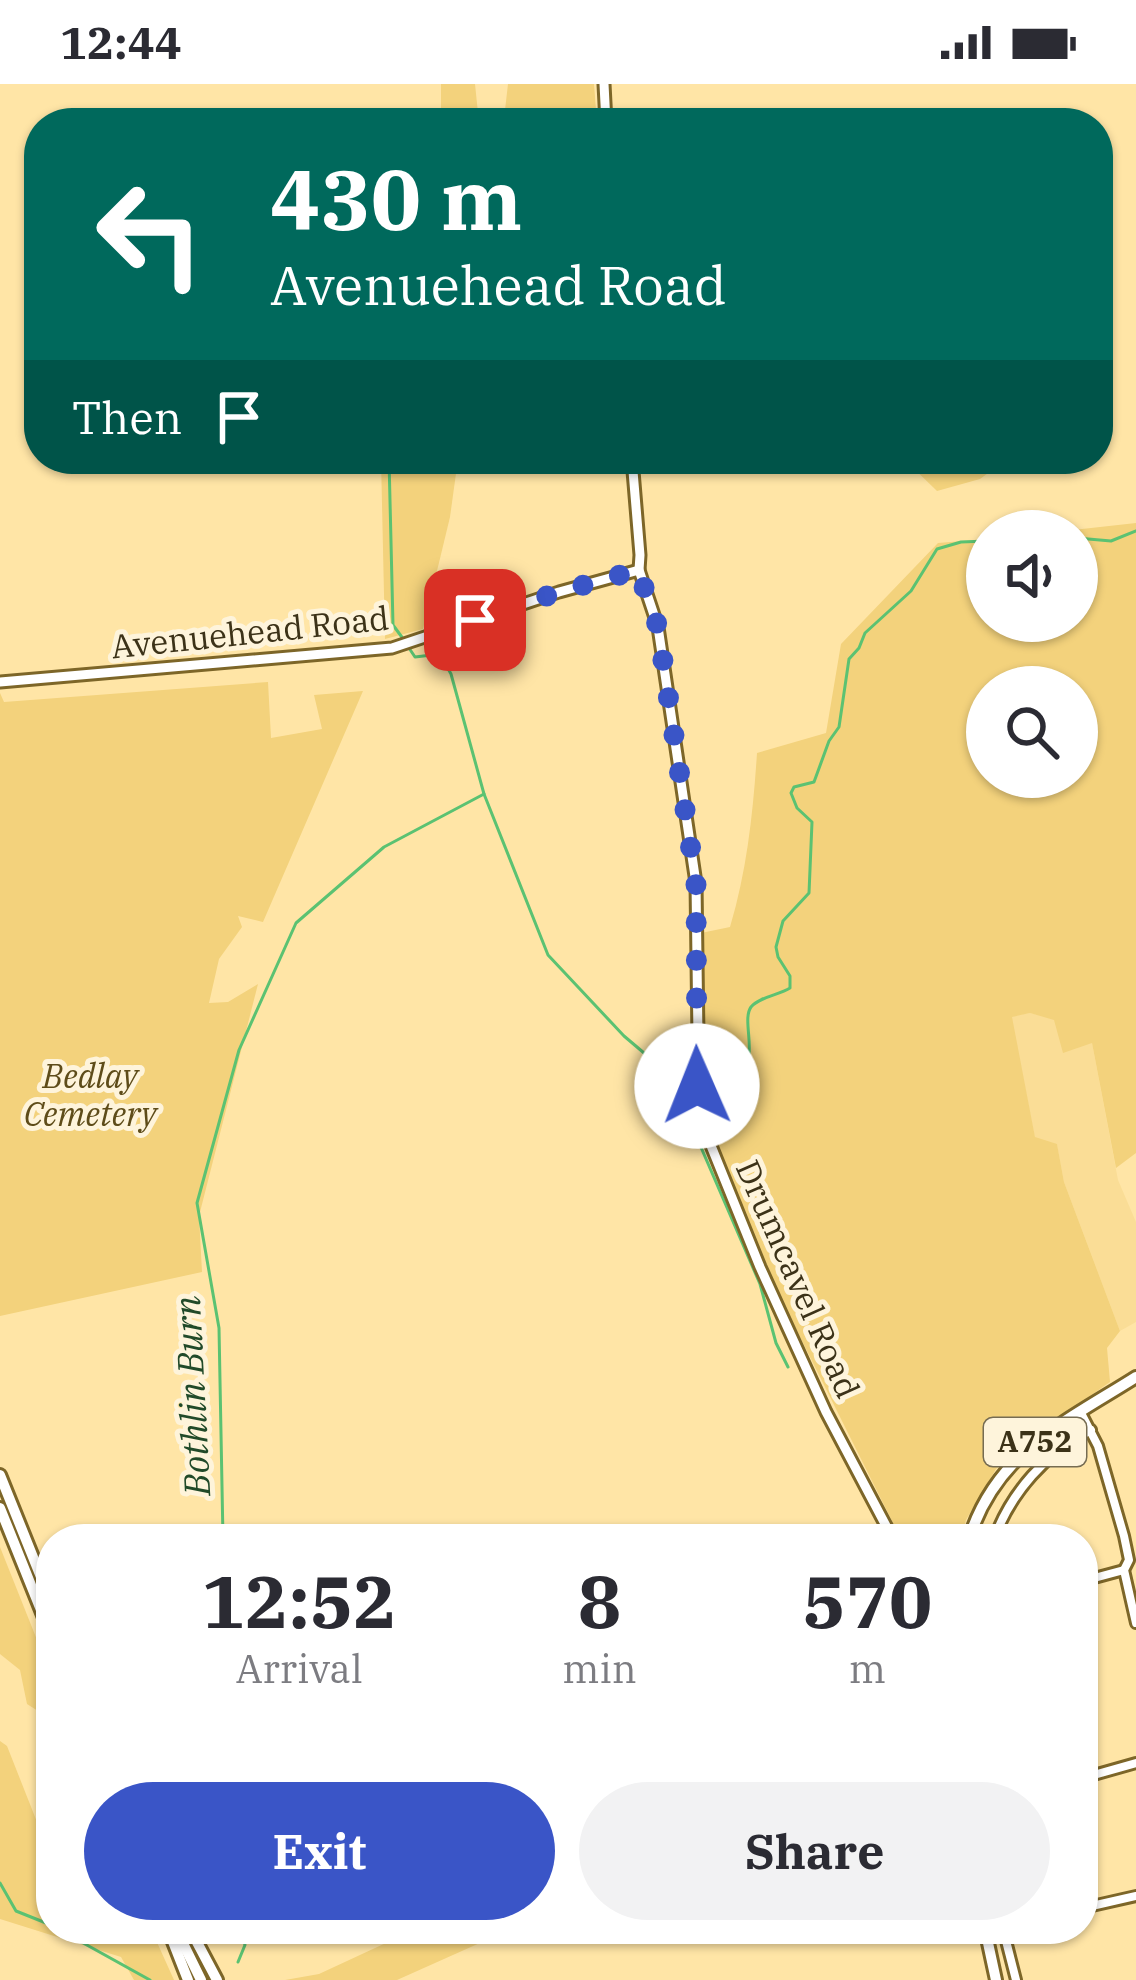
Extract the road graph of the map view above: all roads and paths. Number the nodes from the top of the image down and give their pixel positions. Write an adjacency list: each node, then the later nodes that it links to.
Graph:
1 (633, 474): 2 (street, Drumcavel Road)
2 (638, 570): 3 (street, Avenuehead Road); 9 (street, Drumcavel Road)
3 (0, 682)
4 (1136, 1377): 5 (main road, A752)
5 (1080, 1411): 6 (street); 10 (main road, A752)
6 (1091, 1430): 11 (street); 13 (street)
7 (0, 1475): 14 (main road)
8 (0, 1508): 17 (main road)
9 (885, 1524)
10 (976, 1524)
11 (999, 1524)
12 (1136, 1533): 13 (street)
13 (1124, 1536): 15 (street)
14 (36, 1565)
15 (1124, 1570): 16 (street); 18 (street)
16 (1098, 1577)
17 (36, 1598)
18 (1136, 1623)
19 (1136, 1763): 20 (street)
20 (1098, 1774)
21 (1136, 1896): 22 (street)
22 (1098, 1904)
23 (177, 1944): 28 (main road)
24 (181, 1944): 29 (main road)
25 (198, 1944): 30 (main road)
26 (989, 1944): 31 (main road)
27 (1007, 1944): 32 (street)
28 (188, 1980)
29 (201, 1980)
30 (218, 1980)
31 (996, 1980)
32 (1016, 1980)

